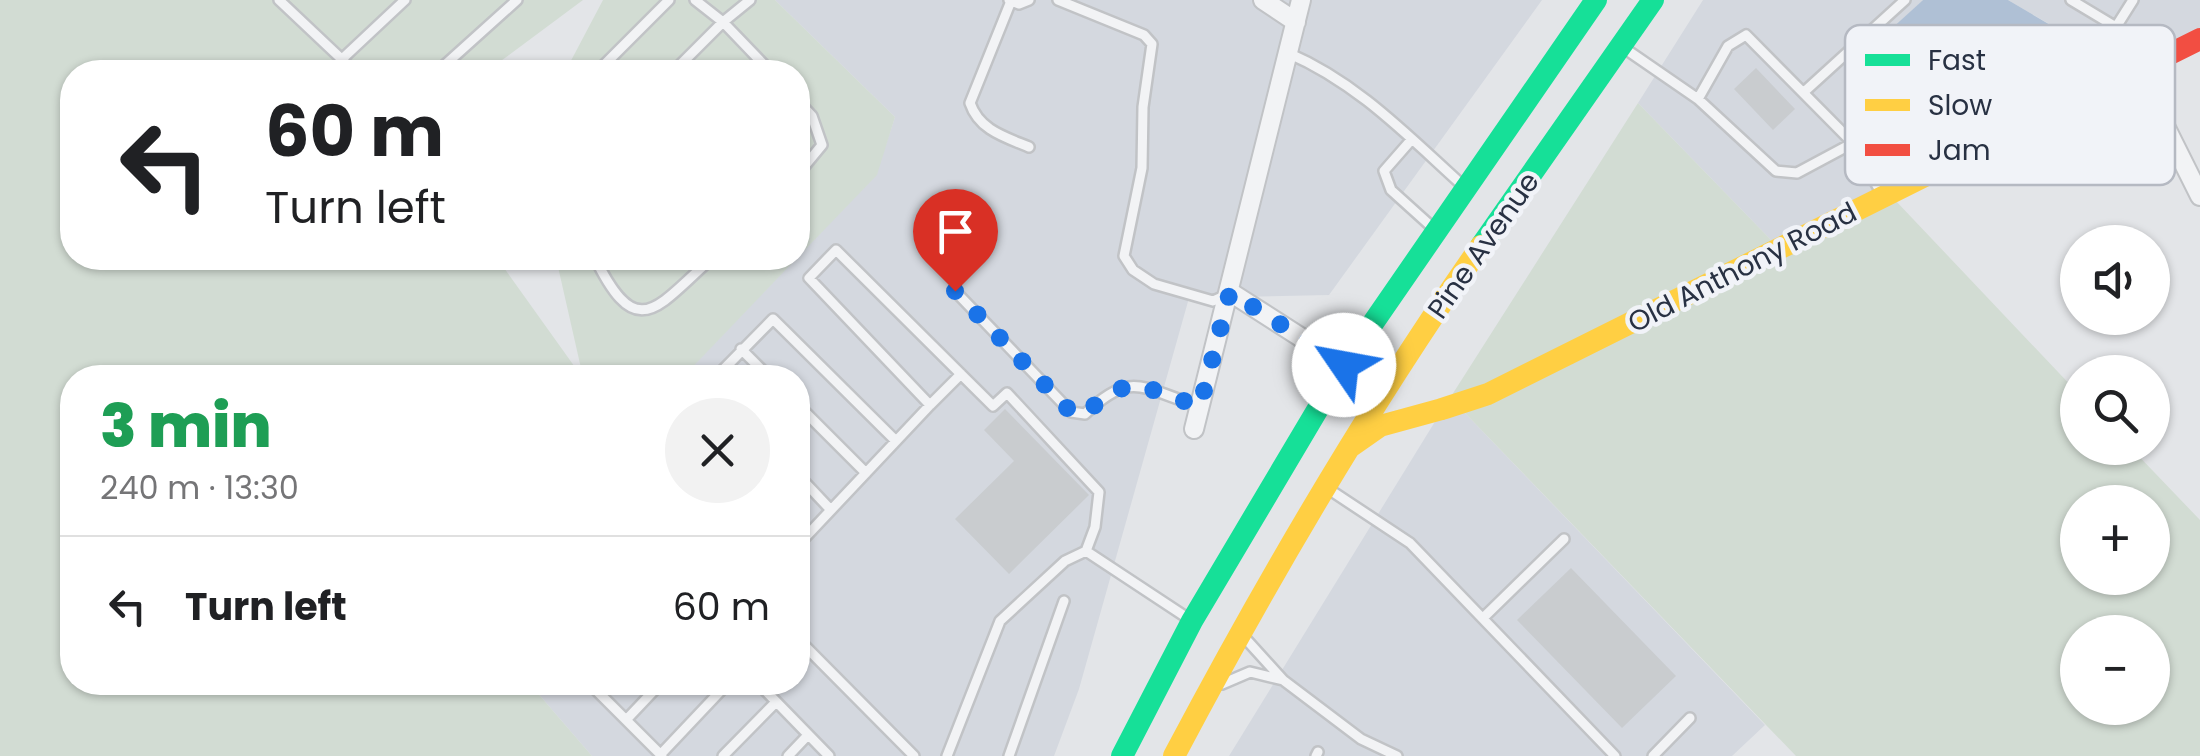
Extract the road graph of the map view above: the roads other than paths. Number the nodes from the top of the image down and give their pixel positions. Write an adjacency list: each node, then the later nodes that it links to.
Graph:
1 (279, 0): 19 (lane)
2 (295, 0): 19 (lane)
3 (405, 0): 31 (lane)
4 (517, 0): 32 (lane)
5 (669, 0): 33 (lane)
6 (695, 0): 21 (lane)
7 (750, 0): 21 (lane)
8 (1010, 0): 9 (lane); 42 (lane)
9 (1029, 0)
10 (1058, 0): 20 (lane)
11 (1087, 0): 20 (lane)
12 (1263, 0): 22 (street)
13 (1301, 0): 22 (street)
14 (1596, 0): 47 (main road, Pine Avenue)
15 (1653, 0): 27 (main road, Pine Avenue)
16 (1905, 0): 23 (lane)
17 (2071, 0): 24 (lane)
18 (2133, 0): 25 (lane)
19 (287, 8): 31 (lane)
20 (1079, 11): 54 (lane)
21 (723, 22): 34 (lane); 35 (lane)
22 (1296, 22): 29 (street)
23 (1878, 25)
24 (2111, 25)
25 (2118, 25)
26 (2200, 38): 28 (main road, Old Anthony Road)
27 (1621, 47): 37 (lane); 60 (main road, Pine Avenue)
28 (2175, 51)
29 (1288, 53): 40 (lane); 54 (street)
30 (1845, 55): 36 (lane)
31 (341, 60)
32 (450, 60)
33 (609, 60)
34 (685, 60)
35 (759, 60)
36 (1804, 92): 37 (lane); 39 (lane)
37 (1698, 98): 43 (lane)
38 (810, 114): 44 (lane)
39 (1845, 135)
40 (1412, 139): 47 (lane); 50 (lane)
41 (2175, 145): 48 (street)
42 (1029, 147)
43 (1845, 147)
44 (810, 159)
45 (1878, 185): 49 (lane)
46 (1906, 185): 49 (main road, Old Anthony Road)
47 (1464, 187): 50 (main road, Pine Avenue)
48 (2200, 194)
49 (1884, 196): 63 (main road, Old Anthony Road)
50 (1435, 230): 58 (main road, Pine Avenue)
51 (602, 270): 52 (lane)
52 (699, 270)
53 (955, 291): 62 (lane)
54 (1230, 292): 58 (street); 62 (street)
55 (742, 349): 56 (lane); 57 (lane); 66 (lane)
56 (727, 365)
57 (757, 365)
58 (1344, 365): 67 (main road); 68 (main road, Pine Avenue)
59 (960, 374): 61 (lane); 61 (lane); 75 (lane)
60 (1392, 375): 63 (main road); 67 (main road, Pine Avenue)
61 (930, 405): 66 (lane)
62 (1200, 406): 65 (street)
63 (1442, 410): 67 (main road, Old Anthony Road)
64 (810, 417): 69 (lane)
65 (1194, 429)
66 (896, 441): 69 (lane)
67 (1344, 452): 70 (main road, Pine Avenue)
68 (1278, 471): 78 (main road, Pine Avenue); 79 (main road)
69 (866, 473): 72 (lane)
70 (1324, 486): 77 (lane); 79 (main road, Pine Avenue)
71 (810, 488): 72 (lane)
72 (831, 510): 73 (lane)
73 (810, 533)
74 (1564, 540): 77 (lane)
75 (1086, 551): 78 (lane); 97 (lane)
76 (1064, 601): 98 (lane)
77 (1483, 618): 103 (lane)
78 (1192, 621): 99 (main road, Pine Avenue); 100 (main road)
79 (1240, 631): 81 (lane); 86 (main road, Pine Avenue)
80 (810, 651): 96 (lane)
81 (1283, 680): 86 (lane); 91 (lane)
82 (601, 695): 89 (lane)
83 (650, 695): 89 (lane)
84 (717, 695): 92 (lane)
85 (769, 695): 87 (lane)
86 (1204, 698): 101 (main road, Pine Avenue)
87 (776, 702): 90 (lane); 93 (lane)
88 (1690, 718): 104 (lane)
89 (626, 720): 92 (lane)
90 (808, 735): 94 (lane); 95 (lane)
91 (1374, 751): 102 (lane)
92 (661, 755)
93 (723, 756)
94 (788, 756)
95 (829, 756)
96 (914, 756)
97 (947, 756)
98 (1009, 756)
99 (1122, 756)
100 (1157, 756)
101 (1174, 756)
102 (1397, 756)
103 (1615, 756)
104 (1652, 756)

